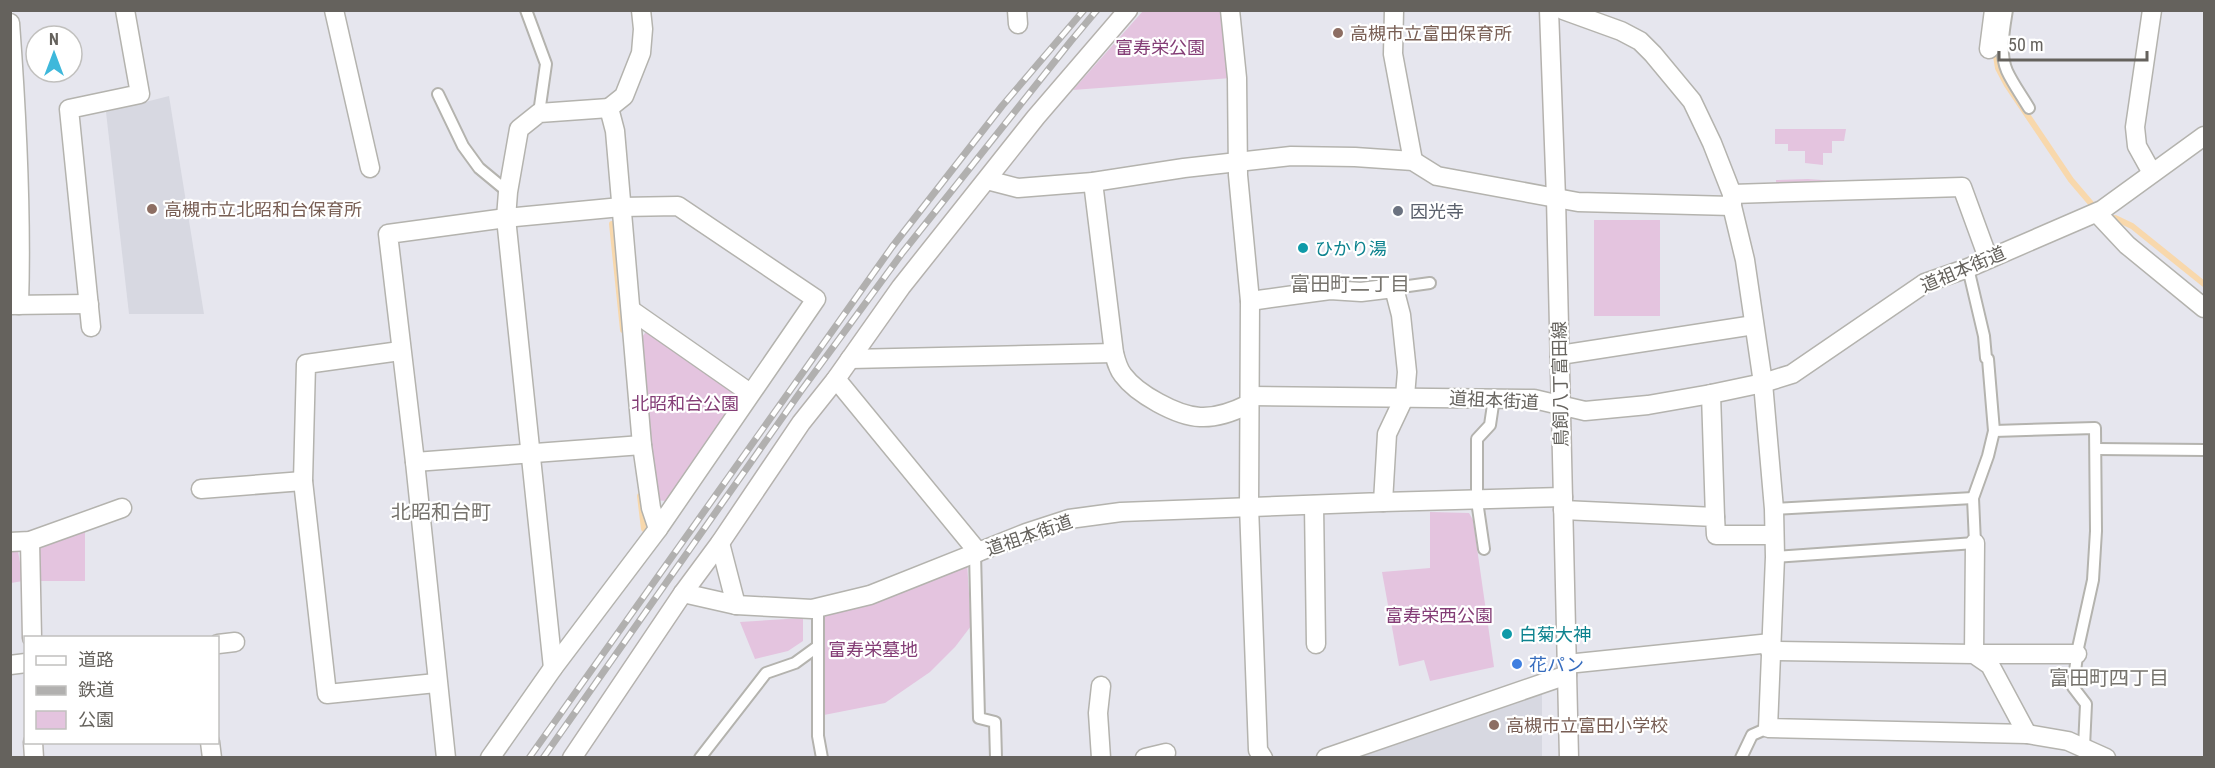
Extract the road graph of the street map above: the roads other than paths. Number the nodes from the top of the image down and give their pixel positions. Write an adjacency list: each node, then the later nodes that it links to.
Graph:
1 (125, 10): 40 (street)
2 (334, 10): 24 (street)
3 (526, 10): 19 (lane)
4 (641, 10): 17 (street)
5 (1128, 10): 26 (street)
6 (1230, 10): 23 (street)
7 (1394, 10): 22 (street)
8 (1549, 10): 29 (street, 鳥飼八丁富田線)
9 (1563, 10): 30 (street)
10 (1994, 10): 14 (street)
11 (2007, 10): 18 (lane)
12 (2152, 10): 25 (street)
13 (10, 23): 15 (street)
14 (1989, 49)
15 (13, 84): 21 (street)
16 (438, 94): 28 (lane)
17 (609, 108): 19 (street); 31 (street)
18 (2029, 108)
19 (539, 113): 28 (street)
20 (2205, 136): 25 (street, 道祖本街道)
21 (15, 155): 34 (street)
22 (1413, 161): 23 (street); 29 (street)
23 (1239, 163): 27 (street); 39 (street)
24 (370, 168)
25 (2152, 173): 32 (street, 道祖本街道)
26 (987, 180): 27 (street); 49 (street)
27 (1093, 182): 47 (street)
28 (507, 192): 33 (street)
29 (1556, 198): 30 (street); 48 (street, 鳥飼八丁富田線)
30 (1732, 200): 35 (street); 44 (street)
31 (621, 207): 33 (street); 43 (street); 52 (street)
32 (2097, 213): 35 (street, 道祖本街道); 42 (street)
33 (506, 218): 46 (street); 62 (street)
34 (16, 234): 41 (street)
35 (1988, 258): 36 (street, 道祖本街道)
36 (1968, 268): 51 (street, 道祖本街道); 58 (lane)
37 (1430, 283): 38 (lane)
38 (1394, 288): 39 (street); 54 (street)
39 (1250, 301): 56 (street)
40 (89, 304): 41 (street); 45 (street)
41 (15, 305)
42 (2205, 308)
43 (631, 310): 52 (street); 59 (street)
44 (1754, 325): 48 (street); 51 (street)
45 (91, 327)
46 (400, 351): 63 (street); 64 (street)
47 (1114, 353): 49 (street); 56 (street, 道祖本街道)
48 (1560, 355): 57 (street, 鳥飼八丁富田線)
49 (850, 359): 50 (street)
50 (836, 379): 79 (street); 82 (street)
51 (1763, 383): 53 (street, 道祖本街道); 73 (street)
52 (750, 393): 75 (street)
53 (1711, 394): 57 (street, 道祖本街道); 74 (street)
54 (1405, 396): 55 (street, 道祖本街道); 56 (street, 道祖本街道); 68 (street)
55 (1494, 398): 57 (street, 道祖本街道); 67 (lane)
56 (1249, 400): 71 (street)
57 (1560, 405): 69 (street, 鳥飼八丁富田線)
58 (1994, 431): 60 (lane); 66 (lane)
59 (642, 445): 62 (street); 75 (street)
60 (2097, 449): 61 (lane); 92 (lane)
61 (2205, 450)
62 (531, 453): 63 (street); 93 (street)
63 (415, 462): 95 (street)
64 (303, 481): 65 (street); 95 (street)
65 (201, 489)
66 (1973, 498): 73 (lane); 80 (lane)
67 (1477, 501): 68 (street, 道祖本街道); 69 (street, 道祖本街道); 81 (lane)
68 (1383, 502): 70 (street, 道祖本街道)
69 (1563, 503): 74 (street, 道祖本街道); 94 (street, 鳥飼八丁富田線)
70 (1314, 505): 71 (street, 道祖本街道); 88 (street)
71 (1249, 506): 82 (street, 道祖本街道); 109 (street)
72 (122, 508): 77 (street)
73 (1774, 509): 76 (street)
74 (1716, 517): 76 (street)
75 (658, 529): 93 (street)
76 (1774, 536): 83 (street)
77 (30, 541): 78 (street); 87 (street)
78 (10, 542)
79 (720, 543): 84 (street); 85 (street)
80 (1975, 543): 83 (lane); 91 (street)
81 (1484, 549)
82 (976, 553): 86 (street, 道祖本街道); 106 (lane)
83 (1775, 557): 90 (street)
84 (683, 592): 85 (street, 道祖本街道); 103 (street)
85 (736, 605): 86 (street, 道祖本街道)
86 (818, 608): 89 (lane)
87 (32, 636)
88 (1316, 644)
89 (817, 647): 104 (lane); 105 (lane)
90 (1770, 647): 91 (street); 94 (street); 97 (street)
91 (1974, 654): 92 (street); 98 (street)
92 (2077, 654): 99 (lane)
93 (553, 668): 102 (street)
94 (1567, 669): 110 (street); 111 (street, 鳥飼八丁富田線)
95 (436, 683): 101 (street)
96 (1101, 686): 107 (street)
97 (1768, 728): 98 (street); 112 (lane)
98 (2027, 734): 99 (street)
99 (2084, 747): 113 (street)
100 (1166, 753): 108 (street)
101 (446, 758)
102 (490, 758)
103 (572, 758)
104 (700, 758)
105 (822, 758)
106 (996, 758)
107 (1101, 758)
108 (1144, 758)
109 (1263, 758)
110 (1326, 758)
111 (1569, 758)
112 (1741, 758)
113 (2106, 758)

